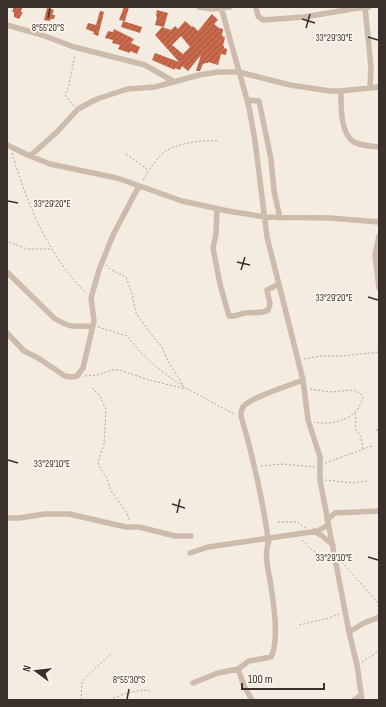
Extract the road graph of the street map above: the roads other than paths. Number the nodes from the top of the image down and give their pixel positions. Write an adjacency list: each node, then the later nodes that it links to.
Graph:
1 (198, 7): 7 (street)
2 (230, 7): 7 (street)
3 (256, 7): 4 (street)
4 (358, 7): 5 (street)
5 (365, 7): 6 (street); 11 (street)
6 (369, 7)
7 (221, 8): 9 (street)
8 (7, 25): 10 (street)
9 (239, 72): 10 (street); 13 (street); 14 (street)
10 (173, 81): 17 (street)
11 (370, 87): 12 (street); 13 (street)
12 (379, 87)
13 (341, 91): 16 (street)
14 (247, 100): 20 (street); 21 (street)
15 (8, 146): 17 (street)
16 (379, 146)
17 (30, 156): 18 (street)
18 (139, 186): 19 (street); 27 (street)
19 (217, 209): 20 (street); 25 (street)
20 (265, 217): 21 (street); 25 (street)
21 (280, 218): 22 (street)
22 (379, 222)
23 (379, 236): 26 (street)
24 (7, 272): 27 (street)
25 (279, 284): 29 (street)
26 (379, 288)
27 (93, 326): 28 (street)
28 (7, 333)
29 (303, 380): 32 (street); 35 (street)
30 (379, 511): 32 (street)
31 (7, 518): 34 (street)
32 (328, 522): 33 (street); 36 (street)
33 (311, 531): 35 (street); 36 (street)
34 (191, 536)
35 (269, 538): 37 (street); 40 (street)
36 (333, 545): 39 (street)
37 (190, 553)
38 (379, 617): 39 (street)
39 (349, 632): 42 (street)
40 (238, 669): 41 (street); 43 (street)
41 (193, 683)
42 (362, 697): 44 (street)
43 (252, 700)
44 (354, 700)

